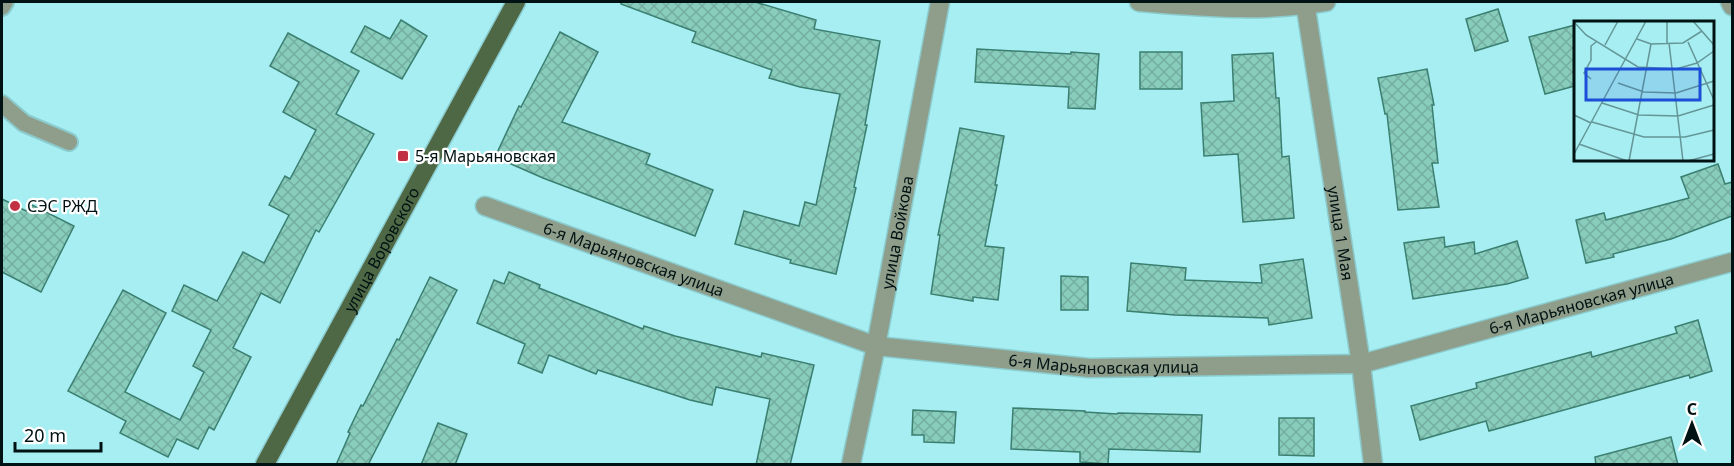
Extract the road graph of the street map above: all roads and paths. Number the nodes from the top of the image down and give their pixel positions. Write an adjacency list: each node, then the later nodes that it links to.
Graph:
1 (5, 2): 9 (lane)
2 (516, 2): 16 (main road, улица Воровского)
3 (940, 2): 14 (street, улица Войкова)
4 (1139, 2): 7 (street)
5 (1326, 2): 7 (street)
6 (1730, 2): 8 (street)
7 (1306, 3): 15 (street, улица 1 Мая)
8 (1732, 6)
9 (2, 7)
10 (2, 104): 11 (lane)
11 (69, 142)
12 (485, 206): 14 (street, 6-я Марьяновская улица)
13 (1732, 262): 15 (street, 6-я Марьяновская улица)
14 (876, 346): 15 (street, 6-я Марьяновская улица); 17 (street, улица Войкова)
15 (1361, 364): 18 (street, улица 1 Мая)
16 (265, 465)
17 (851, 465)
18 (1373, 465)

